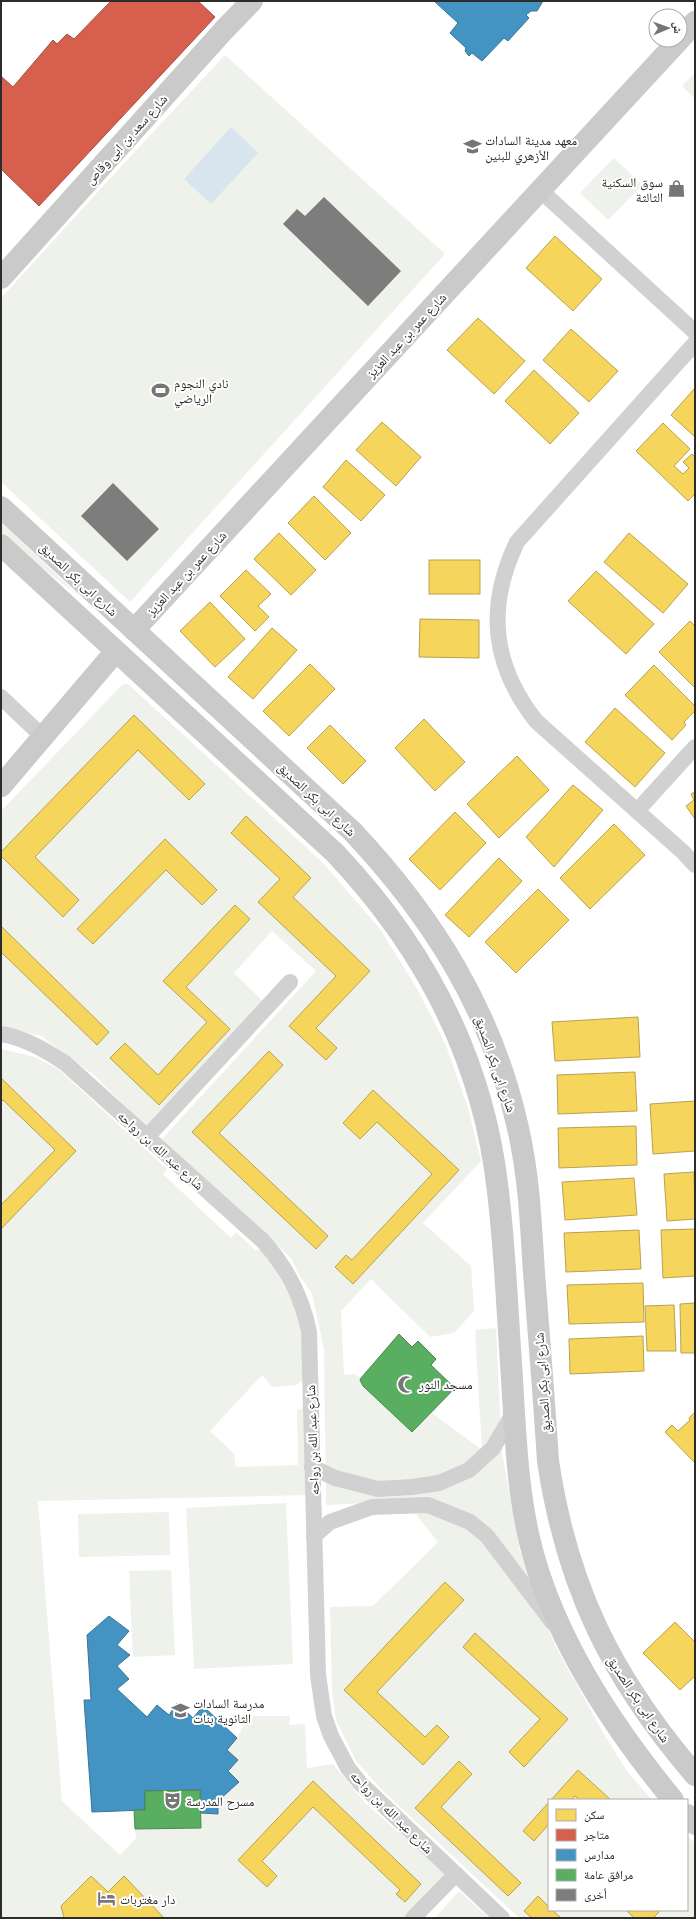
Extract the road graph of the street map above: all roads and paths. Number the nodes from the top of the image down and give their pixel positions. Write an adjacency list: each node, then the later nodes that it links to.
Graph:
1 (252, 1): 6 (main road, شارع سعد بن ابى وقاص)
2 (695, 22): 3 (main road, شارع عمر بن عبد العزيز)
3 (688, 29)
4 (671, 48): 5 (main road, شارع عمر بن عبد العزيز)
5 (540, 190): 7 (street); 13 (main road, شارع عمر بن عبد العزيز)
6 (1, 278)
7 (695, 332)
8 (695, 343): 19 (street)
9 (1, 507): 11 (main road, شارع ابى بكر الصديق)
10 (1, 545): 12 (main road, شارع ابى بكر الصديق)
11 (45, 547): 12 (main road); 13 (main road, شارع ابى بكر الصديق)
12 (27, 569): 14 (main road, شارع ابى بكر الصديق)
13 (134, 630): 20 (main road, شارع ابى بكر الصديق)
14 (116, 651): 16 (main road); 22 (main road, شارع ابى بكر الصديق)
15 (1, 697): 16 (street)
16 (43, 737): 18 (main road)
17 (695, 747): 19 (street)
18 (1, 786)
19 (637, 811): 21 (street)
20 (382, 862): 22 (main road); 26 (main road, شارع ابى بكر الصديق)
21 (695, 865)
22 (359, 878): 27 (main road, شارع ابى بكر الصديق)
23 (290, 982): 25 (street)
24 (1, 1034): 25 (street, شارع عبد الله بن رواحه)
25 (147, 1137): 29 (street, شارع عبد الله بن رواحه)
26 (531, 1212): 27 (main road); 32 (main road, شارع ابى بكر الصديق)
27 (500, 1216): 28 (main road, شارع ابى بكر الصديق)
28 (514, 1412): 29 (street); 31 (main road, شارع ابى بكر الصديق)
29 (312, 1467): 30 (street, شارع عبد الله بن رواحه)
30 (314, 1536): 31 (street); 36 (street, شارع عبد الله بن رواحه)
31 (571, 1646): 33 (main road, شارع ابى بكر الصديق)
32 (695, 1775)
33 (672, 1799)
34 (688, 1816): 35 (main road)
35 (695, 1824)
36 (456, 1874): 37 (street); 38 (street, شارع عبد الله بن رواحه)
37 (413, 1918)
38 (502, 1918)

